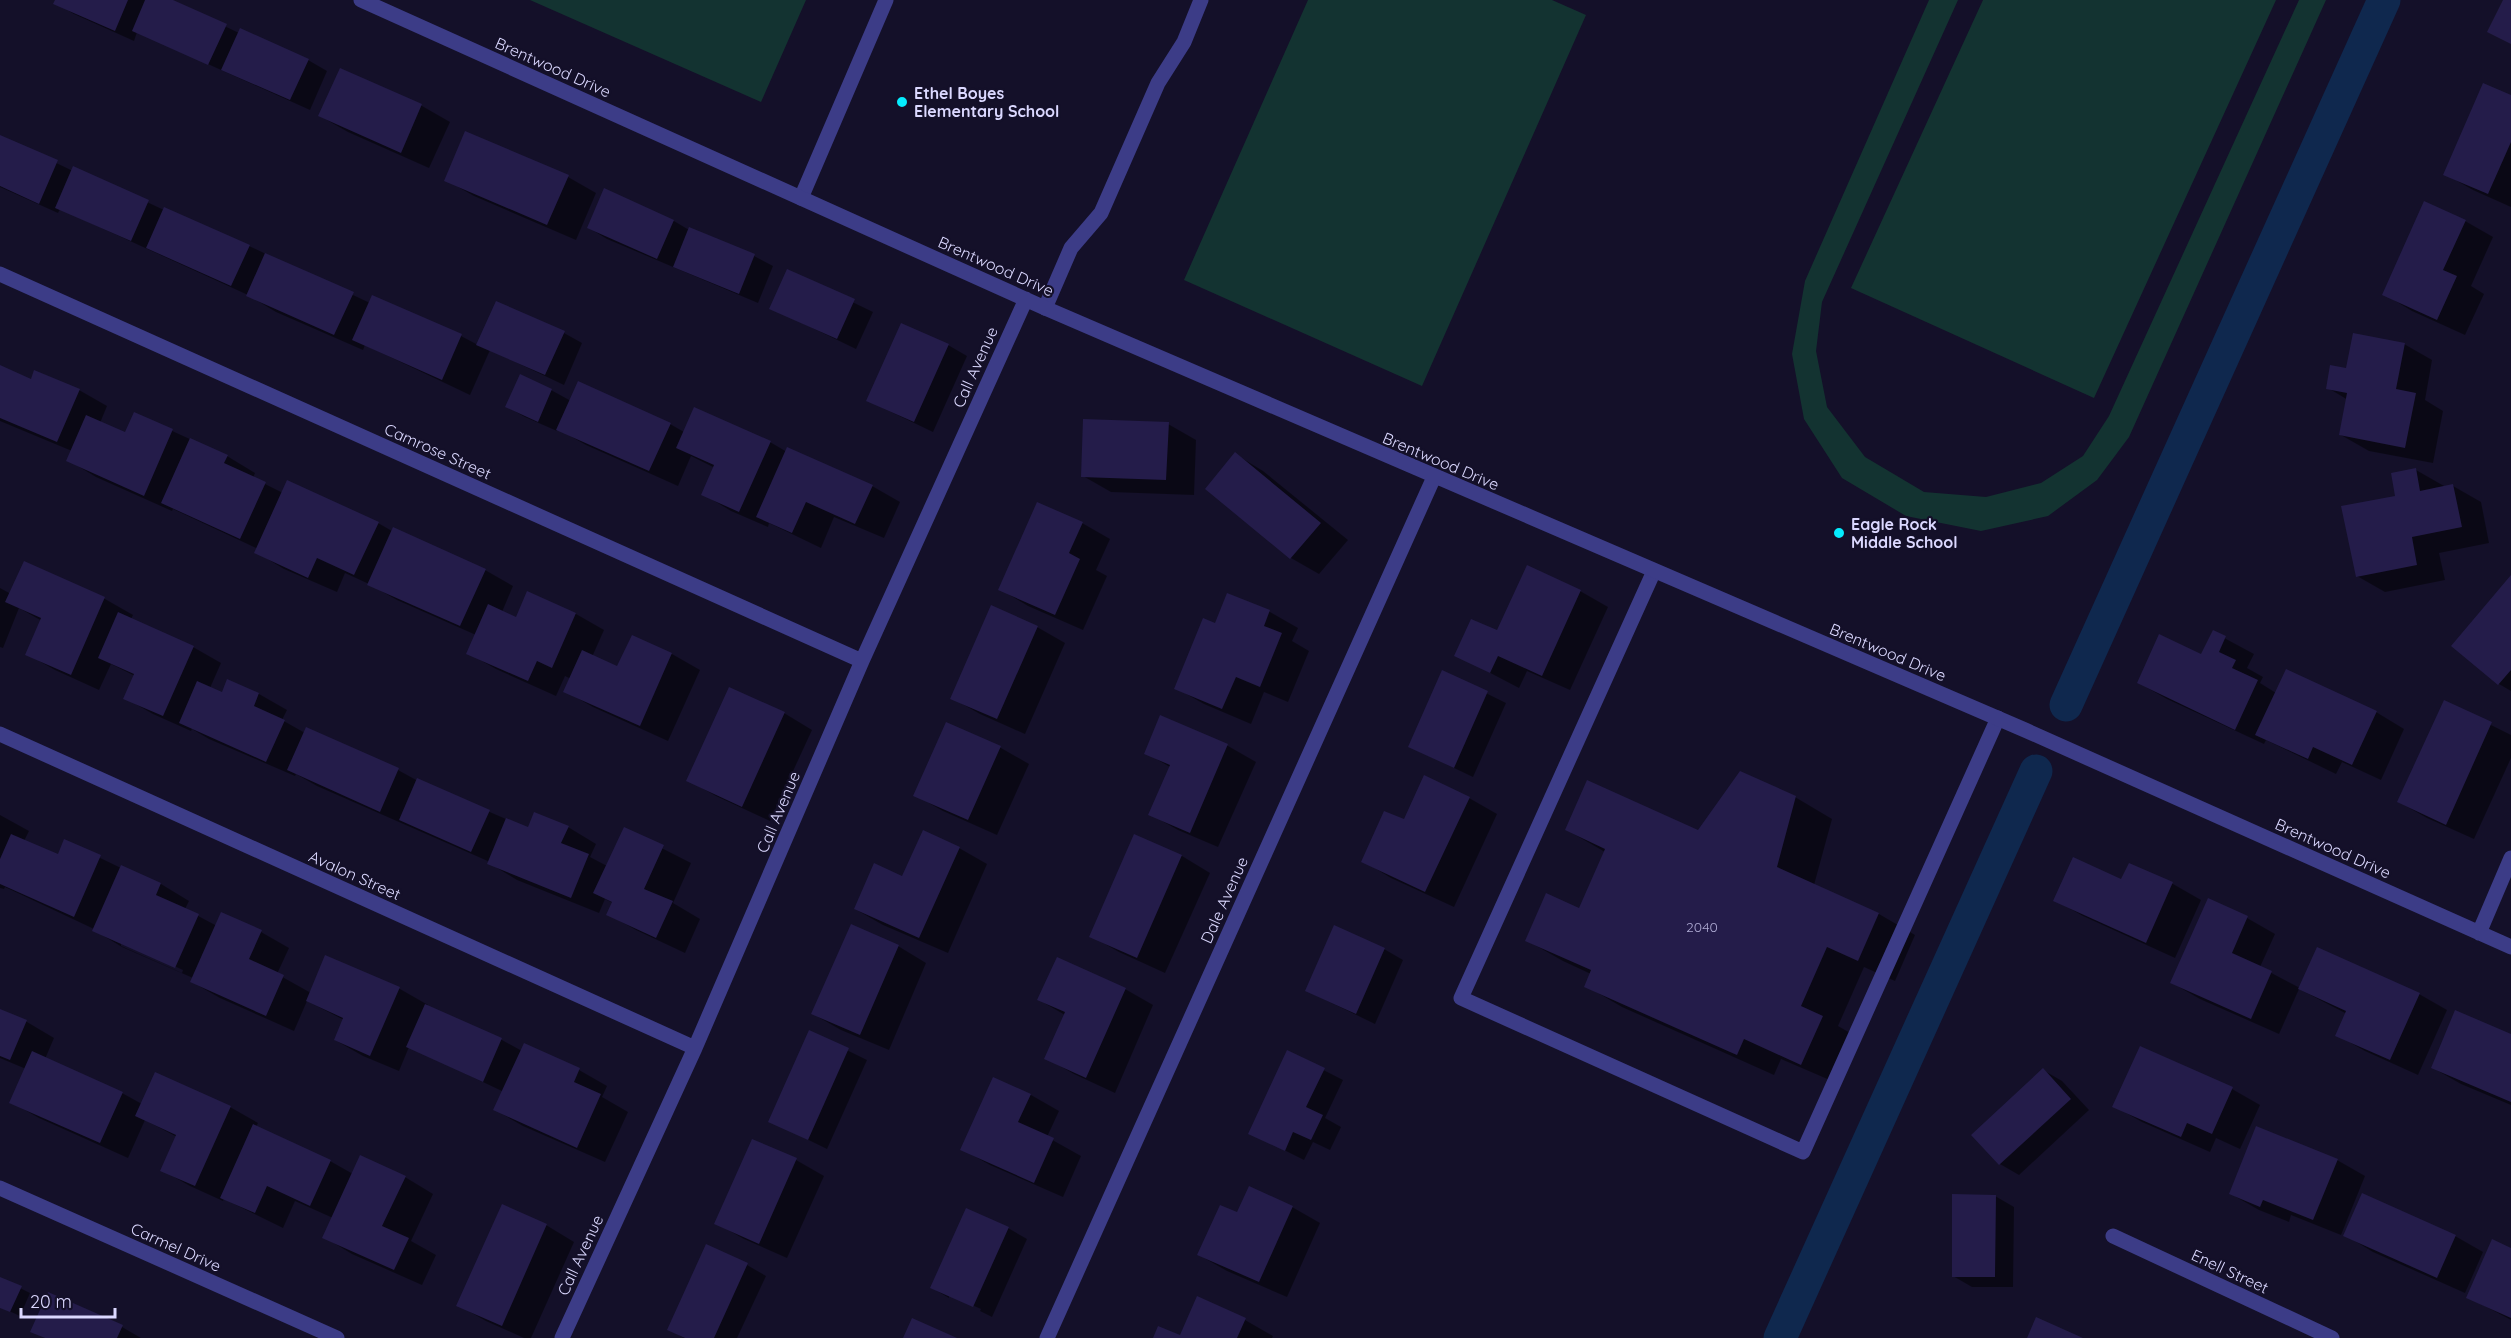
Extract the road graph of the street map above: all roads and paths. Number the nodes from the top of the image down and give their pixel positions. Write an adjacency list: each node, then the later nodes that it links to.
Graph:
1 (361, 0): 4 (street, Brentwood Drive)
2 (886, 0): 4 (street)
3 (1202, 0): 7 (street)
4 (801, 198): 6 (street, Brentwood Drive)
5 (0, 274): 10 (street, Camrose Street)
6 (1026, 299): 7 (street, Brentwood Drive); 10 (street, Call Avenue)
7 (1045, 308): 8 (street, Brentwood Drive)
8 (1434, 477): 9 (street, Brentwood Drive); 22 (street, Dale Avenue)
9 (1654, 571): 11 (street, Brentwood Drive); 11 (street)
10 (862, 661): 16 (street, Call Avenue)
11 (1998, 718): 14 (street, Brentwood Drive)
12 (0, 734): 16 (street, Avalon Street)
13 (2511, 858): 14 (street)
14 (2479, 933): 15 (street, Brentwood Drive)
15 (2511, 947)
16 (695, 1048): 21 (street, Call Avenue)
17 (0, 1188): 20 (street, Carmel Drive)
18 (2113, 1236): 19 (street, Enell Street)
19 (2309, 1334): 23 (street, Enell Street)
20 (337, 1338)
21 (562, 1338)
22 (1047, 1338)
23 (2332, 1338)

